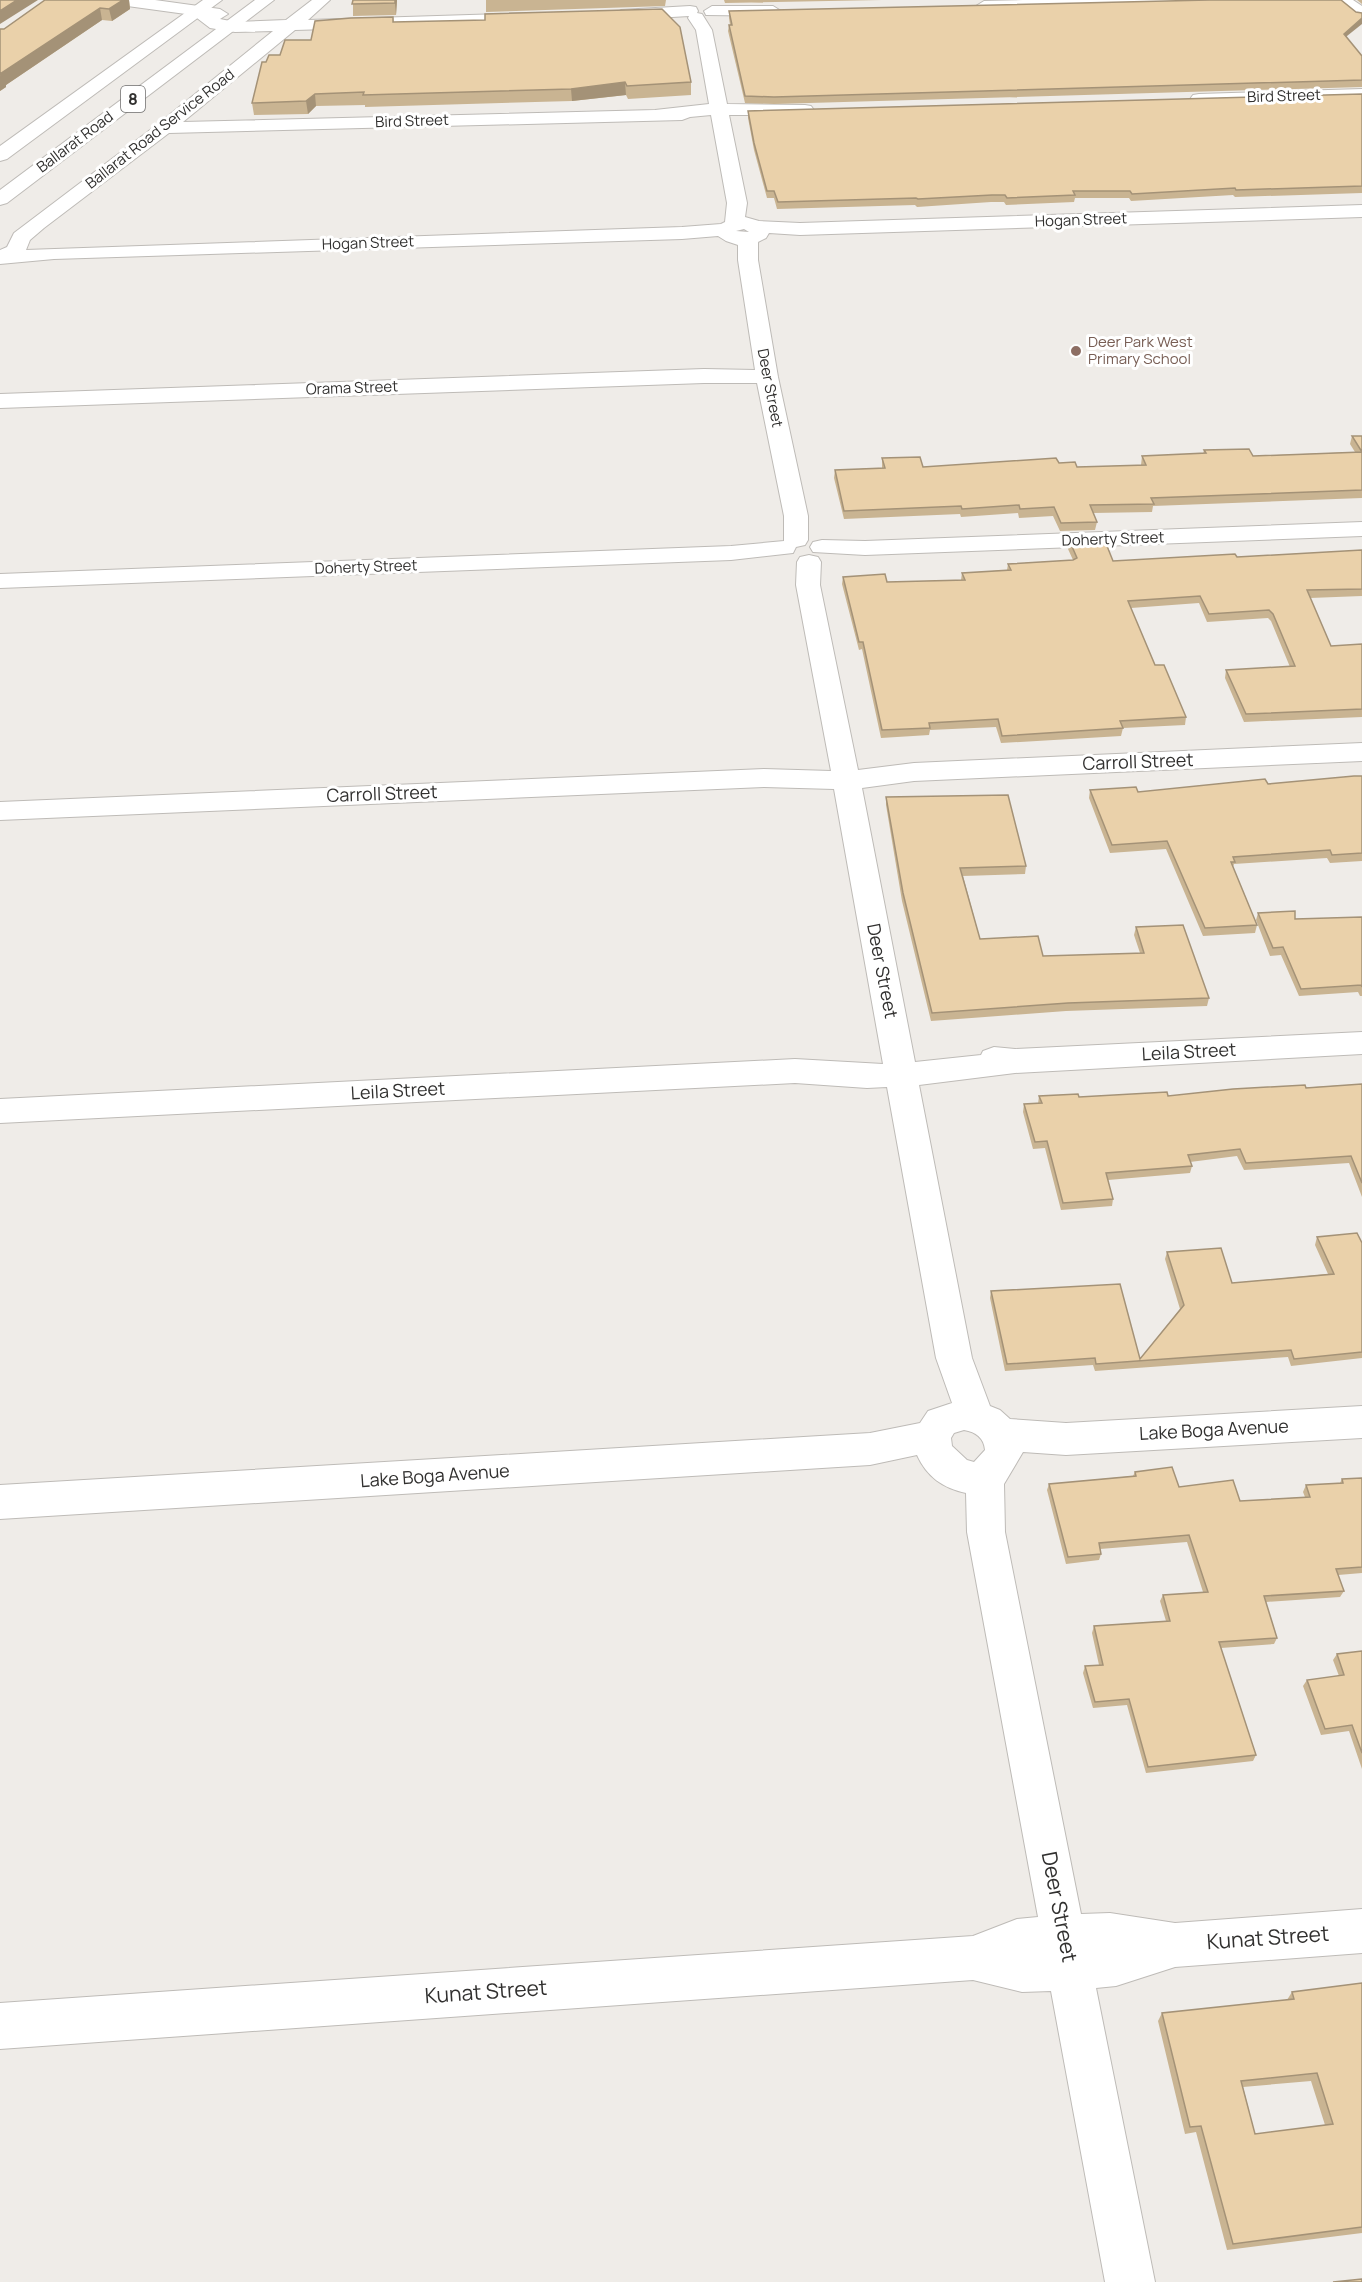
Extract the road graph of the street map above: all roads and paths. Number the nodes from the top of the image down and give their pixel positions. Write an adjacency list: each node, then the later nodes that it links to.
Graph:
1 (120, 0): 11 (main road)
2 (214, 0): 11 (main road, Ballarat Road / 8)
3 (266, 0): 16 (main road, Ballarat Road / 8)
4 (322, 0): 17 (main road, Ballarat Road Service Road)
5 (1207, 0): 8 (main road)
6 (1342, 0): 13 (main road)
7 (1354, 0): 9 (main road)
8 (970, 6)
9 (1362, 6)
10 (793, 11): 12 (main road)
11 (198, 12): 16 (main road); 23 (main road, Ballarat Road / 8)
12 (701, 12): 14 (main road); 21 (main road, Deer Street)
13 (1362, 13)
14 (601, 16)
15 (543, 17): 17 (main road)
16 (236, 22): 17 (main road); 24 (main road, Ballarat Road / 8)
17 (295, 24): 22 (main road, Ballarat Road Service Road)
18 (1362, 94): 19 (main road, Bird Street)
19 (1185, 99)
20 (821, 110): 21 (main road, Bird Street)
21 (720, 112): 22 (main road, Bird Street); 26 (main road, Deer Street)
22 (164, 128): 27 (main road, Ballarat Road Service Road)
23 (0, 155)
24 (0, 199)
25 (1362, 211): 26 (main road, Hogan Street)
26 (743, 234): 28 (main road, Hogan Street); 30 (main road, Deer Street)
27 (11, 235): 28 (main road, Hogan Street); 29 (main road, Ballarat Road Service Road)
28 (54, 253): 29 (main road, Hogan Street)
29 (0, 258)
30 (767, 374): 31 (main road, Orama Street); 33 (main road, Deer Street)
31 (0, 400)
32 (1362, 530): 33 (main road, Doherty Street)
33 (803, 555): 34 (main road, Doherty Street); 36 (main road, Deer Street)
34 (0, 581)
35 (1362, 752): 36 (main road, Carroll Street)
36 (846, 774): 37 (main road, Carroll Street); 39 (main road, Deer Street)
37 (0, 811)
38 (1362, 1043): 39 (main road, Leila Street)
39 (900, 1066): 40 (main road, Leila Street); 42 (main road, Deer Street)
40 (0, 1111)
41 (1362, 1422): 42 (main road, Lake Boga Avenue)
42 (968, 1445): 43 (main road, Lake Boga Avenue); 45 (main road, Deer Street)
43 (0, 1502)
44 (1362, 1931): 45 (main road, Kunat Street)
45 (1068, 1953): 46 (main road, Kunat Street); 47 (main road, Deer Street)
46 (0, 2026)
47 (1130, 2282)

